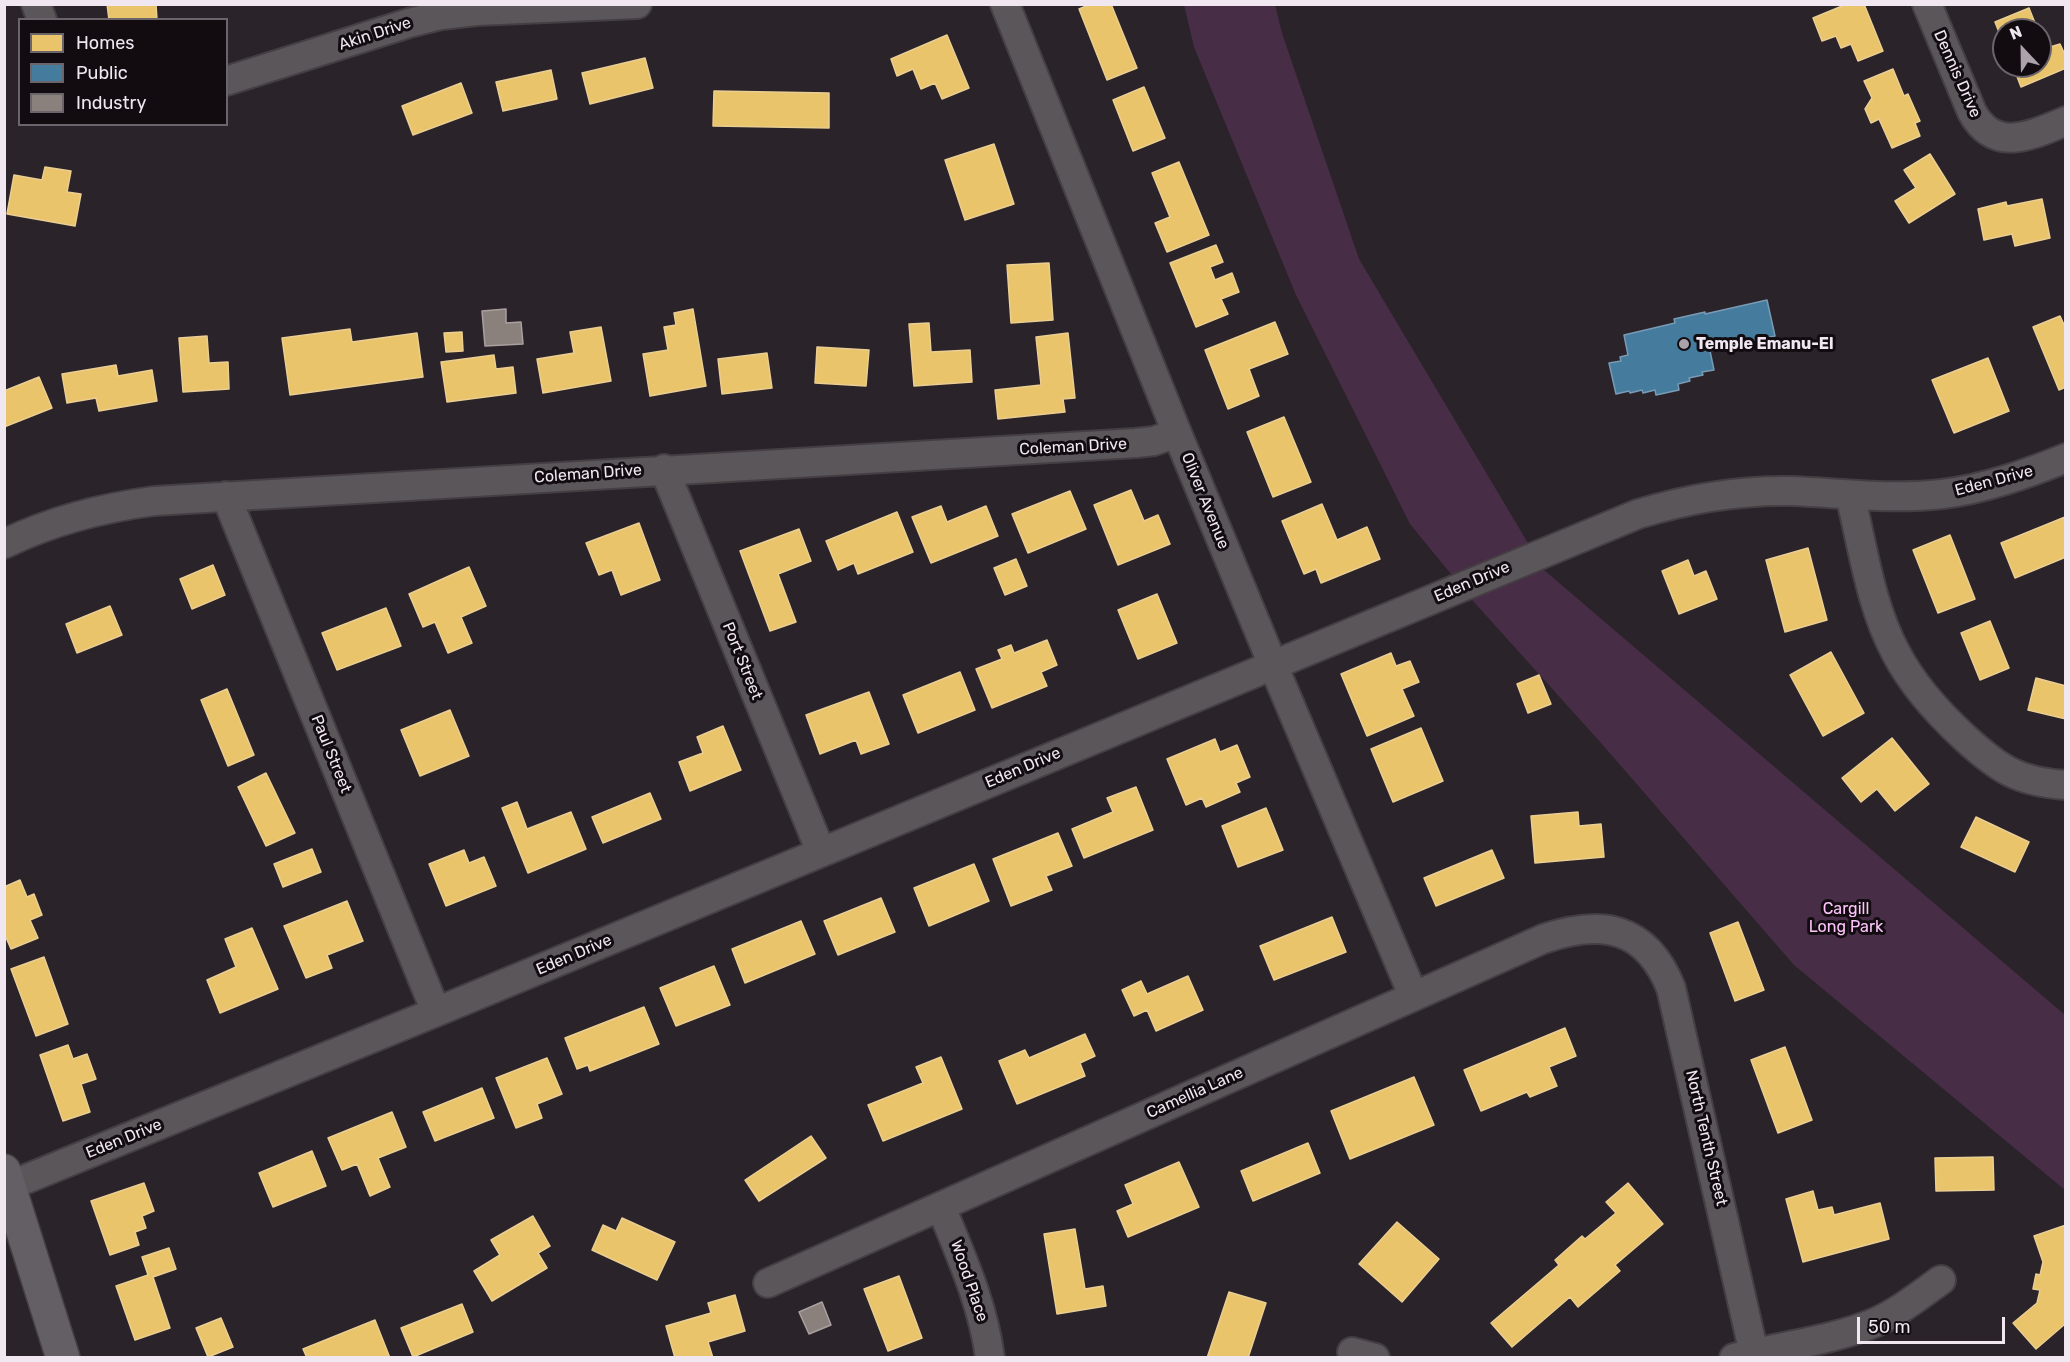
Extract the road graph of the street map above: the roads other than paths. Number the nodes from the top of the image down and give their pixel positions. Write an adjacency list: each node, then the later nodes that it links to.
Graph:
1 (637, 4): 4 (street, Akin Drive)
2 (1005, 4): 6 (street, Oliver Avenue)
3 (1927, 4): 5 (street, Dennis Drive)
4 (228, 80)
5 (2066, 121)
6 (1177, 434): 8 (street, Coleman Drive); 12 (street, Oliver Avenue)
7 (2066, 458): 9 (street, Eden Drive)
8 (664, 469): 10 (street, Coleman Drive); 14 (street, Port Street)
9 (1850, 495): 12 (street, Eden Drive); 13 (street)
10 (226, 496): 11 (street, Coleman Drive); 17 (street, Paul Street)
11 (4, 544)
12 (1273, 665): 14 (street, Eden Drive); 16 (street, Oliver Avenue)
13 (2066, 784)
14 (821, 852): 17 (street, Eden Drive)
15 (1627, 934): 16 (street, Camellia Lane); 22 (street, North Tenth Street)
16 (1413, 995): 19 (street, Camellia Lane)
17 (436, 1012): 18 (street, Eden Drive)
18 (6, 1182): 23 (main road)
19 (941, 1207): 21 (street, Camellia Lane); 24 (street, Wood Place)
20 (1941, 1280): 22 (street)
21 (768, 1283)
22 (1748, 1356)
23 (63, 1358)
24 (990, 1358)

